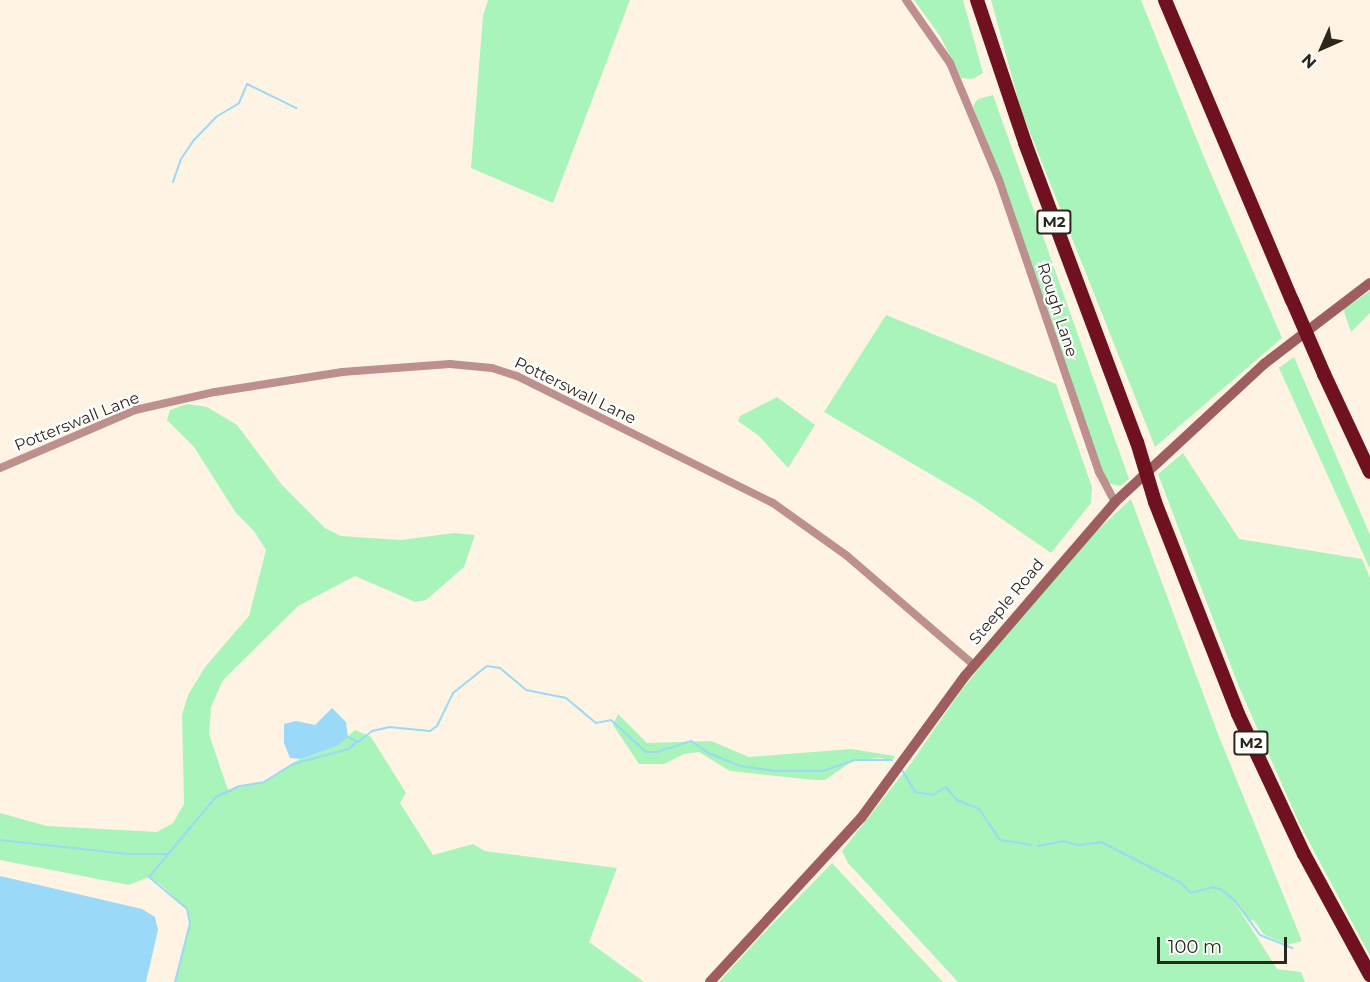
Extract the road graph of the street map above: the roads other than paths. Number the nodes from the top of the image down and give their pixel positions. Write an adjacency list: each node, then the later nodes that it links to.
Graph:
1 (906, 0): 7 (street, Rough Lane)
2 (977, 0): 9 (highway, M2, bridge)
3 (1165, 0): 6 (highway, bridge)
4 (1370, 283): 7 (street, Steeple Road)
5 (0, 468): 8 (street, Potterswall Lane)
6 (1370, 472)
7 (1115, 502): 8 (street, Steeple Road)
8 (974, 664): 10 (street, Steeple Road)
9 (1370, 975)
10 (710, 982)

